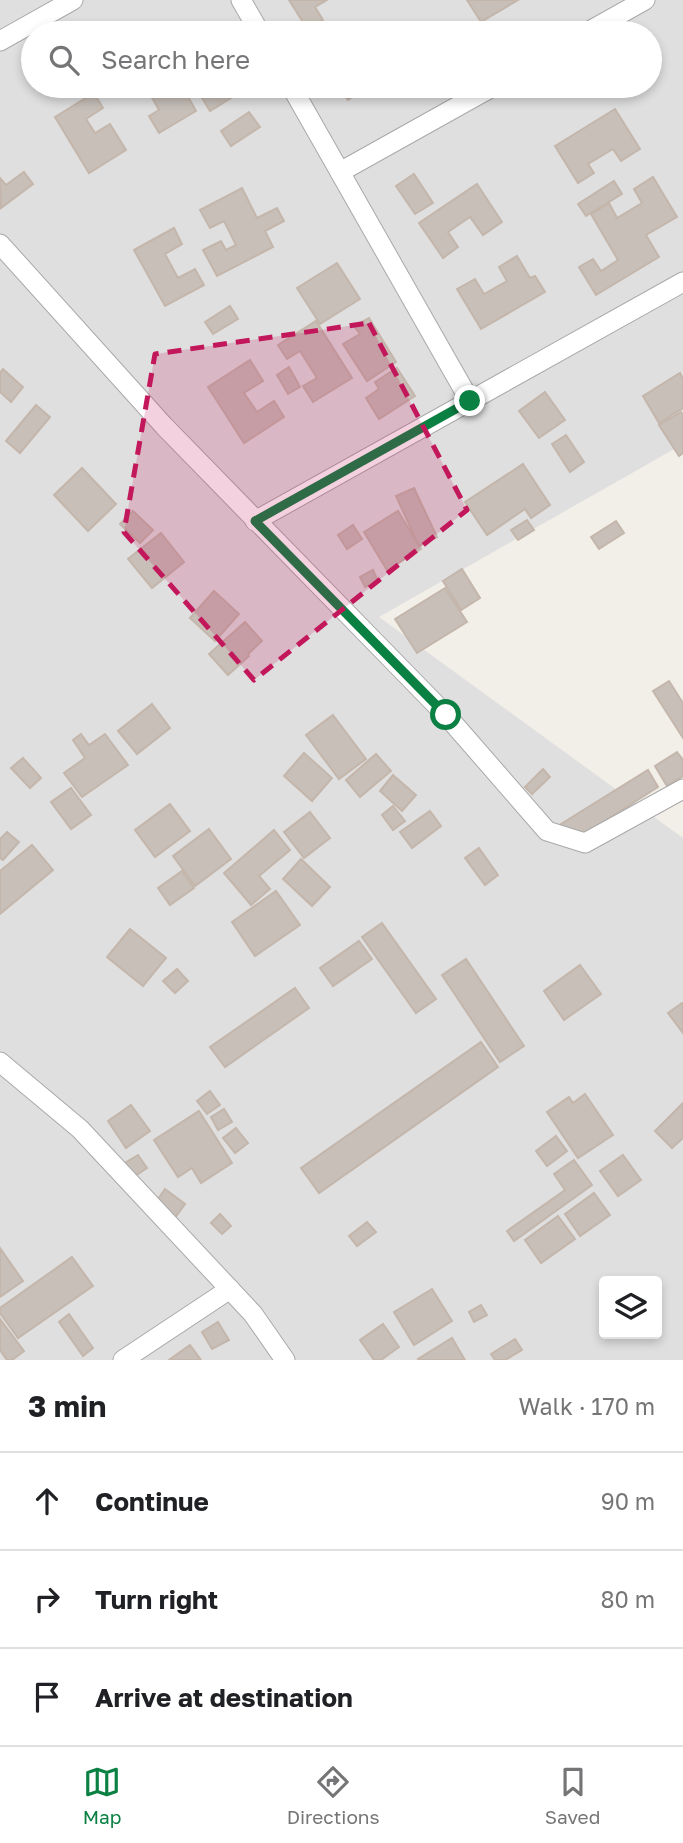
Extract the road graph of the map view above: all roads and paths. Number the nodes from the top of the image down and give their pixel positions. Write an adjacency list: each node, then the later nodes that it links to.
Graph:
1 (73, 0): 4 (street)
2 (241, 0): 5 (street)
3 (645, 0): 6 (street)
4 (36, 21)
5 (253, 21)
6 (607, 21)
7 (21, 29): 8 (street)
8 (0, 41)
9 (298, 98): 11 (street)
10 (473, 98): 11 (street)
11 (341, 172): 14 (street)
12 (0, 244): 15 (street)
13 (683, 282): 14 (street)
14 (470, 401): 15 (street)
15 (255, 521): 16 (street)
16 (683, 789)
17 (0, 1062): 18 (street)
18 (230, 1289): 19 (street); 20 (street)
19 (123, 1360)
20 (285, 1360)

